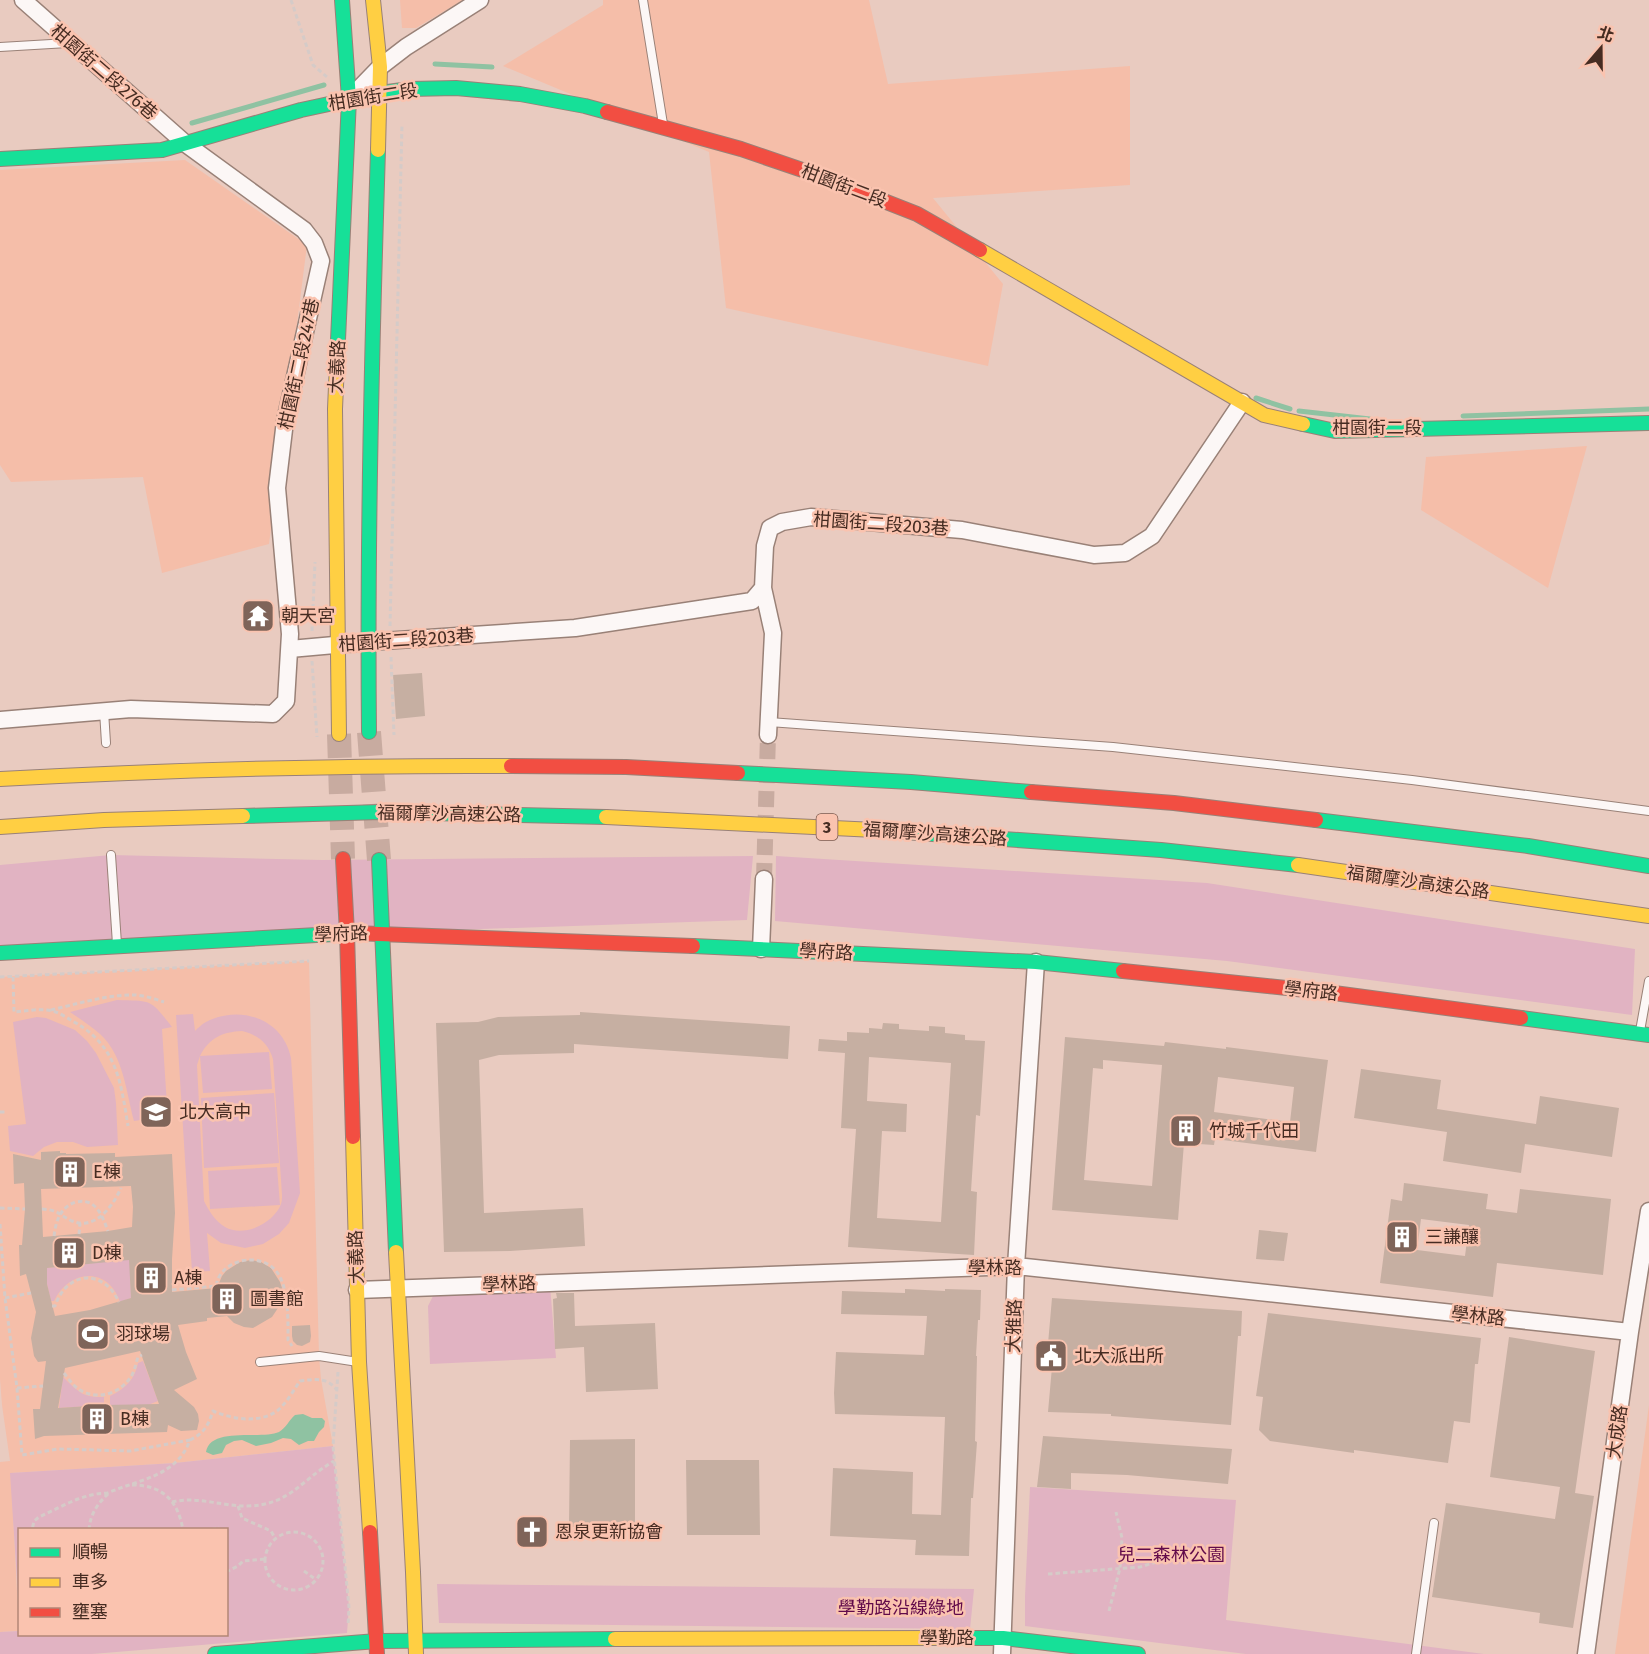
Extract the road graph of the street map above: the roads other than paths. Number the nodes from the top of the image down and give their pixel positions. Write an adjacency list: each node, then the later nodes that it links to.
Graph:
1 (23, 0): 6 (street, 柑園街二段276巷)
2 (342, 0): 10 (main road, 大義路)
3 (373, 0): 8 (main road, 大義路)
4 (480, 0): 8 (street)
5 (643, 0): 11 (lane)
6 (71, 42): 7 (lane); 12 (street, 柑園街二段276巷)
7 (0, 47)
8 (380, 67): 9 (main road, 大義路); 10 (street)
9 (381, 93): 10 (main road, 柑園街二段); 11 (main road, 柑園街二段); 17 (main road, 大義路)
10 (349, 99): 12 (main road, 柑園街二段); 18 (main road, 大義路)
11 (663, 126): 14 (main road, 柑園街二段)
12 (186, 144): 13 (main road, 柑園街二段); 19 (street, 柑園街二段247巷)
13 (0, 159)
14 (1242, 402): 15 (main road, 柑園街二段); 16 (street, 柑園街二段203巷)
15 (1649, 423)
16 (763, 588): 17 (street, 柑園街二段203巷); 22 (street)
17 (368, 642): 18 (street, 柑園街二段203巷); 23 (main road, 大義路)
18 (337, 644): 19 (street, 柑園街二段203巷); 24 (main road, 大義路)
19 (290, 649): 20 (street, 柑園街二段247巷)
20 (104, 711): 21 (street, 柑園街二段247巷); 25 (lane)
21 (0, 720)
22 (769, 729): 27 (lane)
23 (369, 732)
24 (339, 734)
25 (106, 743)
26 (0, 779): 32 (main road)
27 (1649, 811)
28 (0, 828): 34 (main road, 福爾摩沙高速公路 / 3)
29 (111, 855): 37 (lane)
30 (343, 859): 35 (main road, 大義路)
31 (379, 860): 36 (main road)
32 (1649, 866)
33 (764, 879): 38 (street)
34 (1649, 916)
35 (347, 933): 36 (main road, 學府路); 37 (main road, 學府路); 46 (main road, 大義路)
36 (383, 934): 38 (main road, 學府路); 45 (main road)
37 (117, 946): 39 (main road, 學府路)
38 (761, 949): 40 (main road, 學府路)
39 (0, 953)
40 (1036, 962): 42 (main road, 學府路); 44 (street, 大雅路)
41 (1649, 981): 42 (lane)
42 (1644, 1034)
43 (1649, 1211): 47 (street, 大成路)
44 (1016, 1266): 45 (street, 學林路); 47 (street, 學林路); 52 (street, 大雅路)
45 (397, 1287): 46 (street, 學林路); 51 (main road)
46 (357, 1290): 49 (main road, 大義路)
47 (1630, 1332): 58 (street, 大成路)
48 (260, 1362): 49 (lane)
49 (358, 1362): 53 (main road, 大義路)
50 (1434, 1523): 57 (lane)
51 (416, 1640): 52 (main road, 學勤路); 53 (main road, 學勤路); 55 (main road)
52 (1003, 1646): 56 (main road, 學勤路)
53 (377, 1647): 54 (main road, 學勤路)
54 (215, 1654)
55 (416, 1654)
56 (1138, 1654)
57 (1416, 1654)
58 (1586, 1654)

